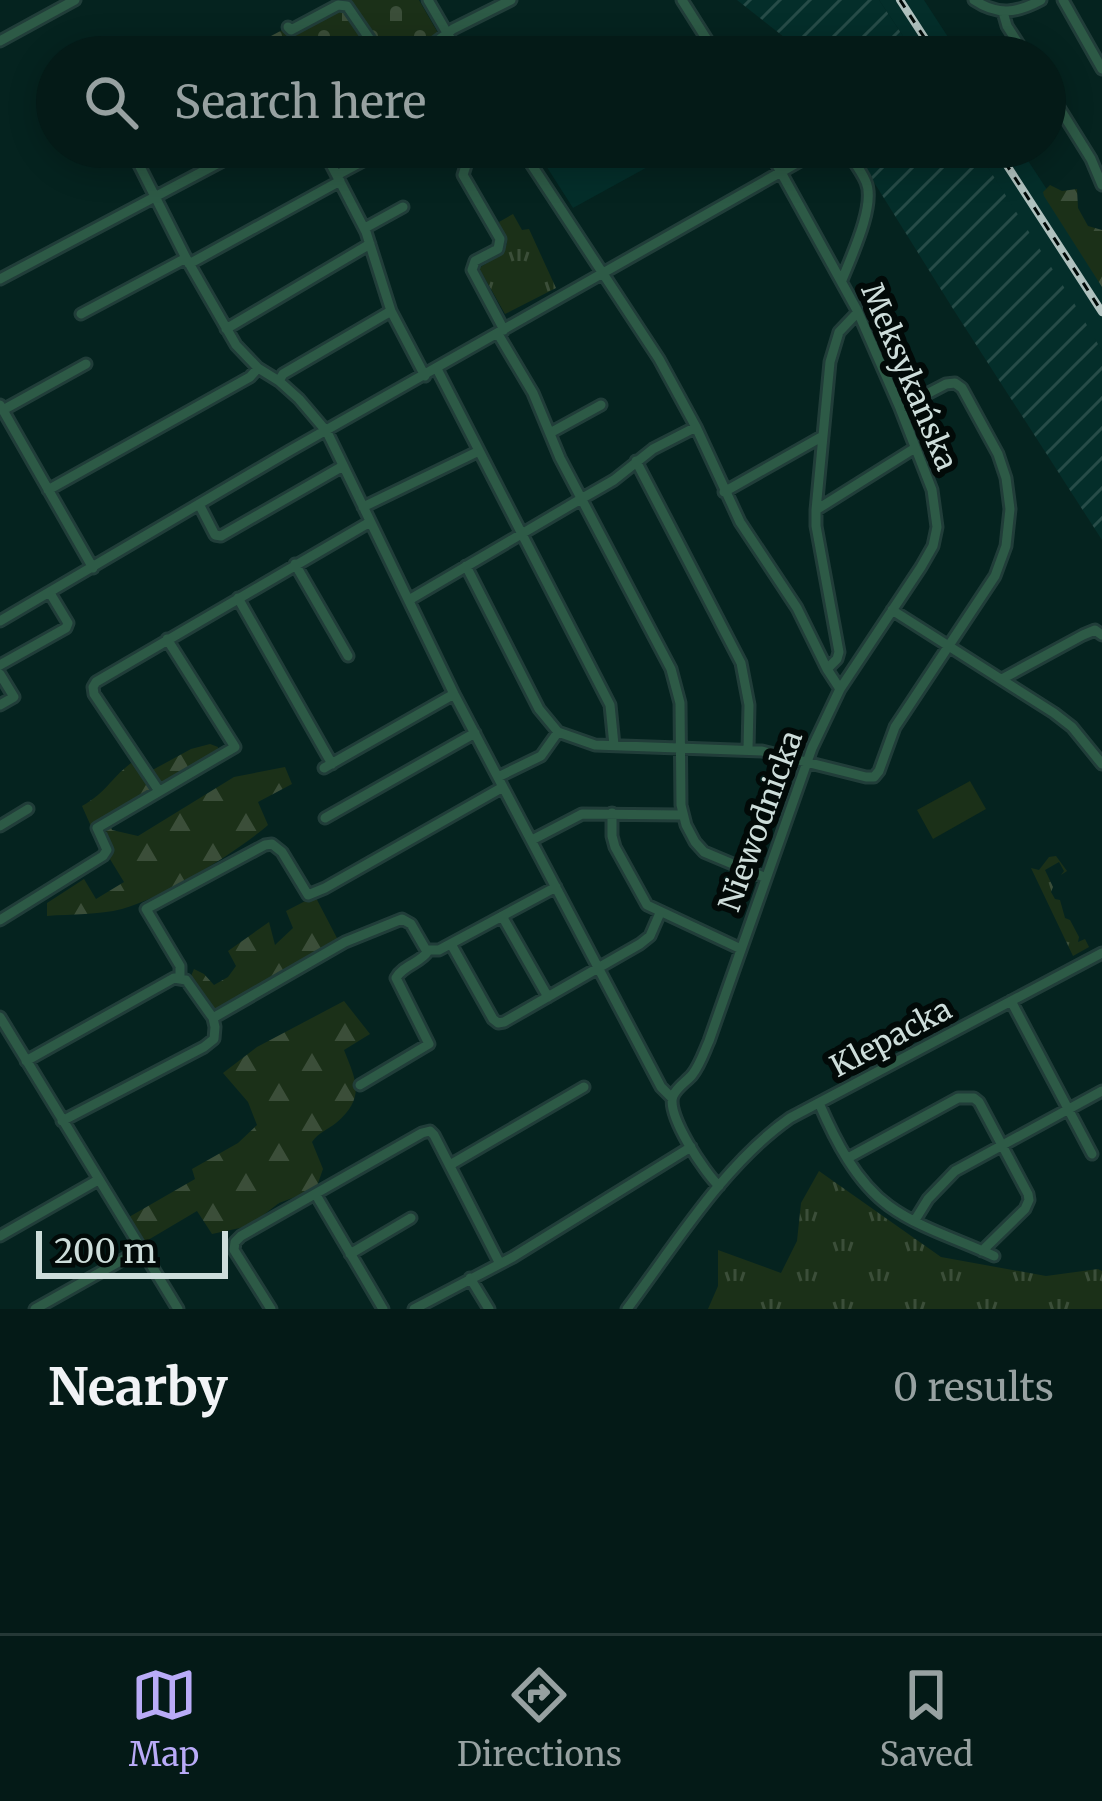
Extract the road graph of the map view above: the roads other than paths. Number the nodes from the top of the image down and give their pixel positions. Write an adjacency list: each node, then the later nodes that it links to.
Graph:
1 (75, 0): 14 (street)
2 (428, 0): 10 (street)
3 (682, 0): 12 (street)
4 (974, 0): 8 (street)
5 (1041, 0): 8 (street)
6 (1063, 0): 15 (street)
7 (508, 1): 10 (street)
8 (1003, 12): 13 (street)
9 (288, 27): 11 (street)
10 (447, 35)
11 (368, 36)
12 (705, 36)
13 (1013, 36)
14 (0, 40)
15 (1102, 69)
16 (1066, 119): 28 (street)
17 (140, 168): 29 (street)
18 (209, 168): 29 (street)
19 (334, 168): 27 (street)
20 (355, 168): 27 (street)
21 (465, 168): 41 (street)
22 (534, 168): 34 (street)
23 (779, 168): 26 (street, Meksykańska)
24 (788, 168): 26 (street)
25 (858, 168): 36 (street)
26 (781, 172): 34 (street); 36 (street, Meksykańska)
27 (339, 178): 31 (street); 33 (street)
28 (1102, 185)
29 (153, 197): 33 (street); 35 (street)
30 (403, 207): 31 (street)
31 (364, 228): 32 (street)
32 (370, 244): 37 (street); 40 (street)
33 (188, 261): 39 (street); 40 (street)
34 (602, 273): 41 (street); 50 (street)
35 (0, 279)
36 (842, 280): 38 (street, Meksykańska)
37 (391, 311): 45 (street); 46 (street)
38 (858, 312): 49 (street, Meksykańska); 53 (street)
39 (81, 314)
40 (226, 329): 43 (street)
41 (501, 332): 44 (street); 52 (street)
42 (86, 364): 48 (street)
43 (258, 368): 46 (street); 58 (street)
44 (437, 369): 45 (street); 55 (street)
45 (425, 376): 51 (street)
46 (279, 381): 51 (street)
47 (601, 405): 52 (street)
48 (1, 407): 58 (street)
49 (900, 408): 54 (street, Meksykańska); 76 (street)
50 (696, 427): 56 (street); 59 (street)
51 (327, 432): 57 (street); 61 (street)
52 (550, 433): 60 (street)
53 (823, 436): 59 (street); 63 (street)
54 (915, 448): 63 (street); 72 (street, Meksykańska)
55 (478, 451): 62 (street); 65 (street)
56 (636, 461): 60 (street); 88 (street)
57 (343, 466): 61 (street); 62 (street)
58 (48, 490): 68 (street)
59 (724, 492): 78 (street)
60 (581, 500): 65 (street); 87 (street)
61 (199, 505): 68 (street)
62 (363, 507): 64 (street)
63 (816, 510): 78 (street)
64 (370, 522): 66 (street); 71 (street)
65 (521, 533): 67 (street); 86 (street)
66 (295, 564): 70 (street); 77 (street)
67 (466, 566): 71 (street); 84 (street)
68 (93, 568): 69 (street)
69 (50, 593): 73 (street); 79 (street)
70 (238, 598): 75 (street); 82 (street)
71 (409, 600): 82 (street)
72 (892, 610): 76 (street); 81 (street, Meksykańska)
73 (0, 621)
74 (1099, 633): 80 (street)
75 (167, 639): 92 (street); 92 (street)
76 (947, 646): 80 (street); 89 (street)
77 (348, 656)
78 (827, 669): 81 (street)
79 (0, 670): 83 (street)
80 (1000, 679): 90 (street)
81 (840, 688): 89 (street, Niewodnicka)
82 (454, 694): 85 (street)
83 (0, 705)
84 (558, 732): 86 (street); 91 (street)
85 (475, 733): 91 (street); 96 (street)
86 (614, 746): 87 (street)
87 (680, 747): 88 (street); 95 (street)
88 (748, 749): 89 (street)
89 (807, 763): 99 (street, Niewodnicka)
90 (1102, 764)
91 (500, 782): 98 (street); 109 (street)
92 (159, 791): 103 (street)
93 (28, 809): 97 (street)
94 (611, 813): 95 (street); 98 (street); 101 (street)
95 (682, 815): 99 (street)
96 (325, 818)
97 (0, 826)
98 (532, 840): 100 (street)
99 (766, 878): 105 (street, Niewodnicka)
100 (556, 887): 102 (street); 108 (street)
101 (660, 913): 105 (street); 108 (street)
102 (502, 916): 104 (street); 110 (street)
103 (0, 920)
104 (451, 944): 106 (street); 110 (street)
105 (741, 949): 120 (street, Niewodnicka)
106 (428, 950): 113 (street); 117 (street)
107 (1102, 953): 111 (street, Klepacka)
108 (598, 968): 110 (street); 120 (street)
109 (180, 977): 113 (street); 116 (street)
110 (548, 997)
111 (1011, 1001): 121 (street, Klepacka); 122 (street)
112 (0, 1017): 114 (street)
113 (213, 1018): 123 (street)
114 (14, 1041): 115 (street); 116 (street)
115 (0, 1048)
116 (26, 1061): 123 (street)
117 (360, 1085)
118 (584, 1087): 128 (street)
119 (1102, 1091): 122 (street)
120 (672, 1098): 125 (street)
121 (819, 1103): 127 (street); 130 (street, Klepacka)
122 (1069, 1110): 124 (street); 126 (street)
123 (62, 1121): 129 (street)
124 (1002, 1144): 127 (street); 133 (street); 136 (street)
125 (691, 1147): 130 (street); 139 (street)
126 (1092, 1154)
127 (848, 1158): 133 (street)
128 (450, 1165): 131 (street); 139 (street)
129 (98, 1180): 134 (street); 135 (street)
130 (719, 1186): 147 (street)
131 (316, 1195): 137 (street); 141 (street)
132 (410, 1218): 137 (street)
133 (915, 1220): 136 (street)
134 (0, 1236)
135 (140, 1250): 142 (street); 143 (street)
136 (982, 1251): 138 (street)
137 (350, 1254): 144 (street)
138 (994, 1256)
139 (499, 1262): 140 (street)
140 (470, 1278): 145 (street); 146 (street)
141 (269, 1308)
142 (35, 1309)
143 (178, 1309)
144 (383, 1309)
145 (413, 1309)
146 (489, 1309)
147 (627, 1309)

